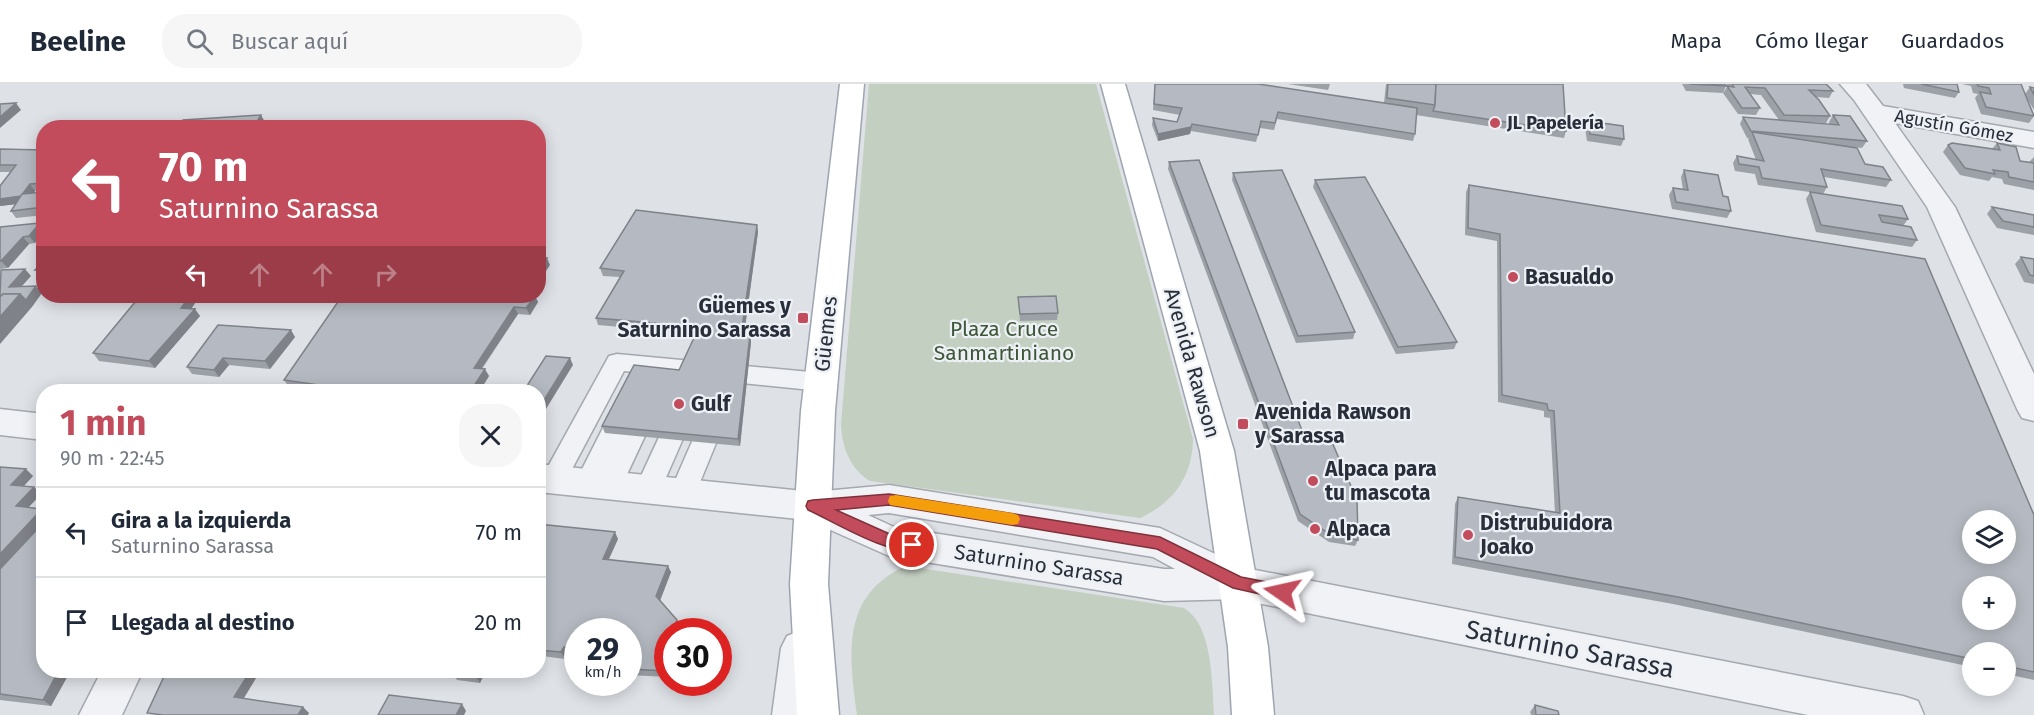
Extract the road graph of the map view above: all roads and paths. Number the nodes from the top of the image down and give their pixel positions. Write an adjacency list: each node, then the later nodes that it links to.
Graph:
1 (852, 84): 8 (main road, Güemes)
2 (1113, 84): 14 (main road, Avenida Rawson)
3 (1852, 84): 4 (street)
4 (1875, 112): 5 (street, Agustín Gómez); 9 (street)
5 (2034, 140)
6 (664, 367): 7 (lane); 12 (lane); 12 (lane); 12 (lane)
7 (716, 372): 8 (lane); 12 (lane); 12 (lane)
8 (821, 382): 13 (main road, Güemes)
9 (2034, 409)
10 (0, 422): 11 (street)
11 (36, 426)
12 (613, 485): 13 (street, Saturnino Sarassa)
13 (813, 506): 14 (street, Saturnino Sarassa); 15 (main road, Güemes)
14 (1238, 583): 16 (main road, Avenida Rawson); 23 (street, Saturnino Sarassa)
15 (809, 584): 19 (street, Güemes); 20 (main road, Güemes)
16 (1248, 647): 21 (main road, Avenida Rawson); 22 (street, Avenida Rawson)
17 (119, 678): 18 (street)
18 (100, 715)
19 (793, 715)
20 (818, 715)
21 (1253, 715)
22 (1270, 715)
23 (1903, 715)

